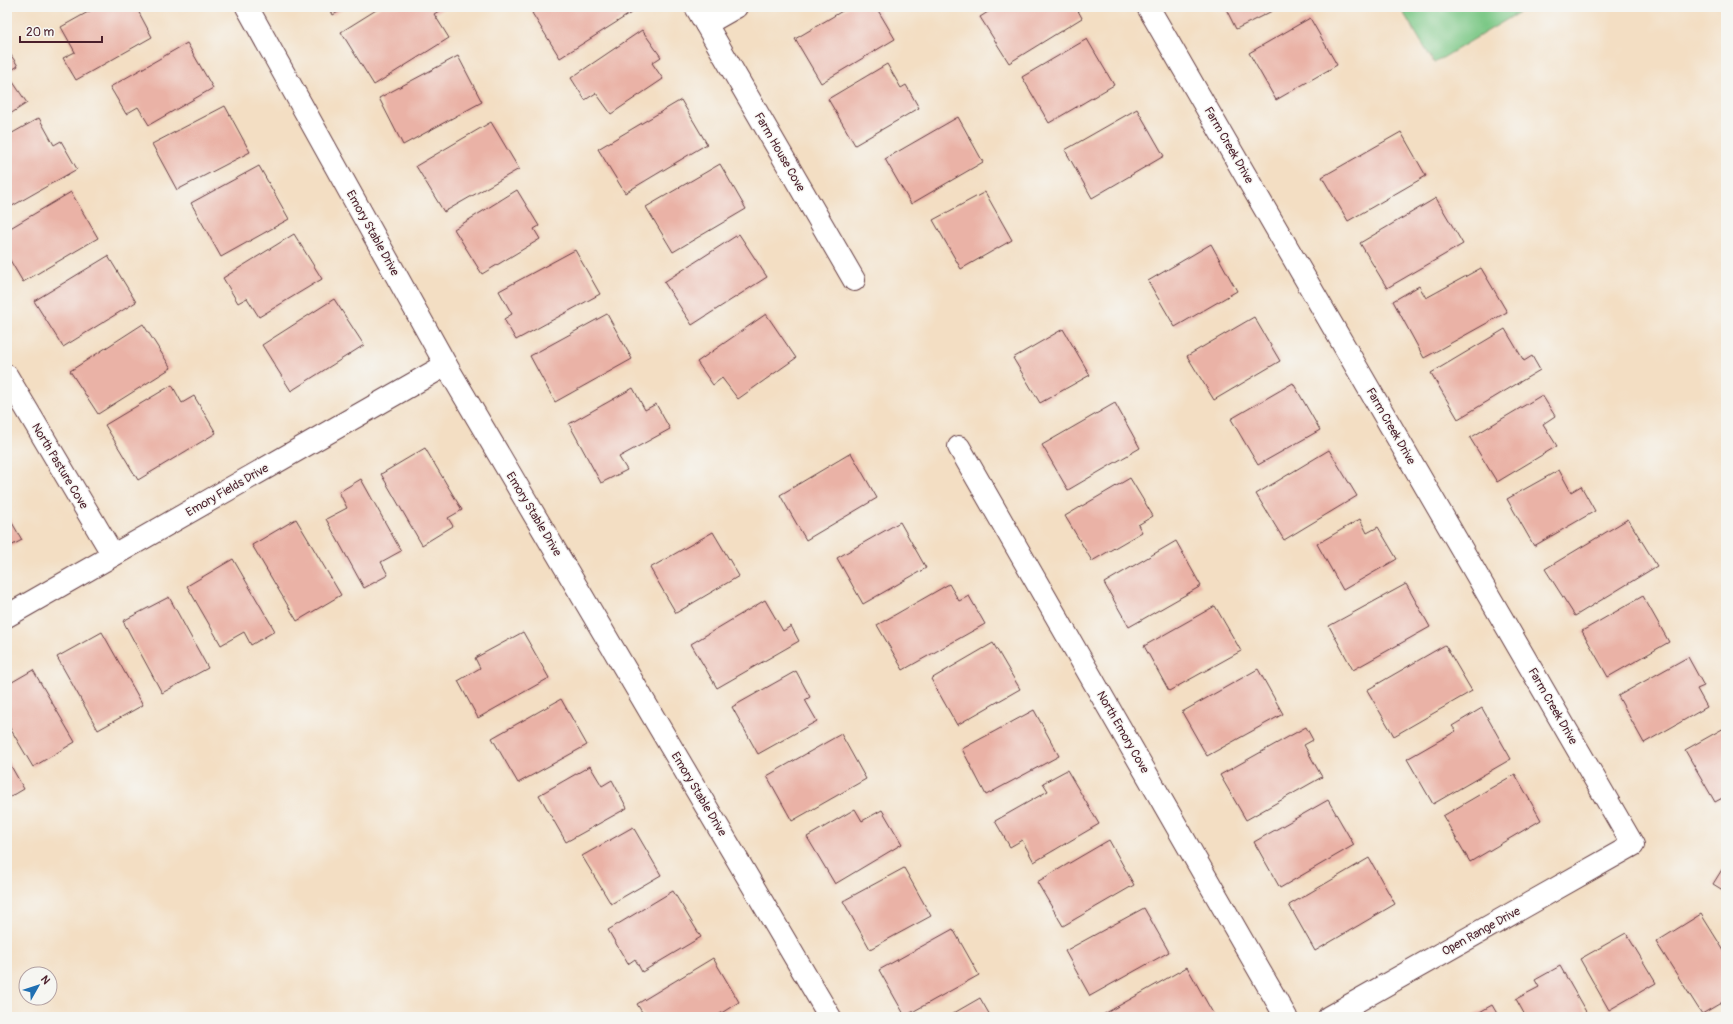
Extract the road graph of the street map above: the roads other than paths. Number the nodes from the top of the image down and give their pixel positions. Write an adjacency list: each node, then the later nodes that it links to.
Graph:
1 (247, 7): 6 (street, Emory Stable Drive)
2 (736, 7): 4 (street)
3 (1148, 7): 11 (street, Farm Creek Drive)
4 (701, 15): 5 (street, Farm House Cove)
5 (854, 280)
6 (446, 365): 9 (street, Emory Fields Drive); 12 (street, Emory Stable Drive)
7 (7, 376): 9 (street, North Pasture Cove)
8 (959, 447): 13 (street, North Emory Cove)
9 (113, 555): 10 (street, Emory Fields Drive)
10 (7, 616)
11 (1633, 845): 14 (street, Open Range Drive)
12 (830, 1017)
13 (1286, 1017)
14 (1328, 1017)

